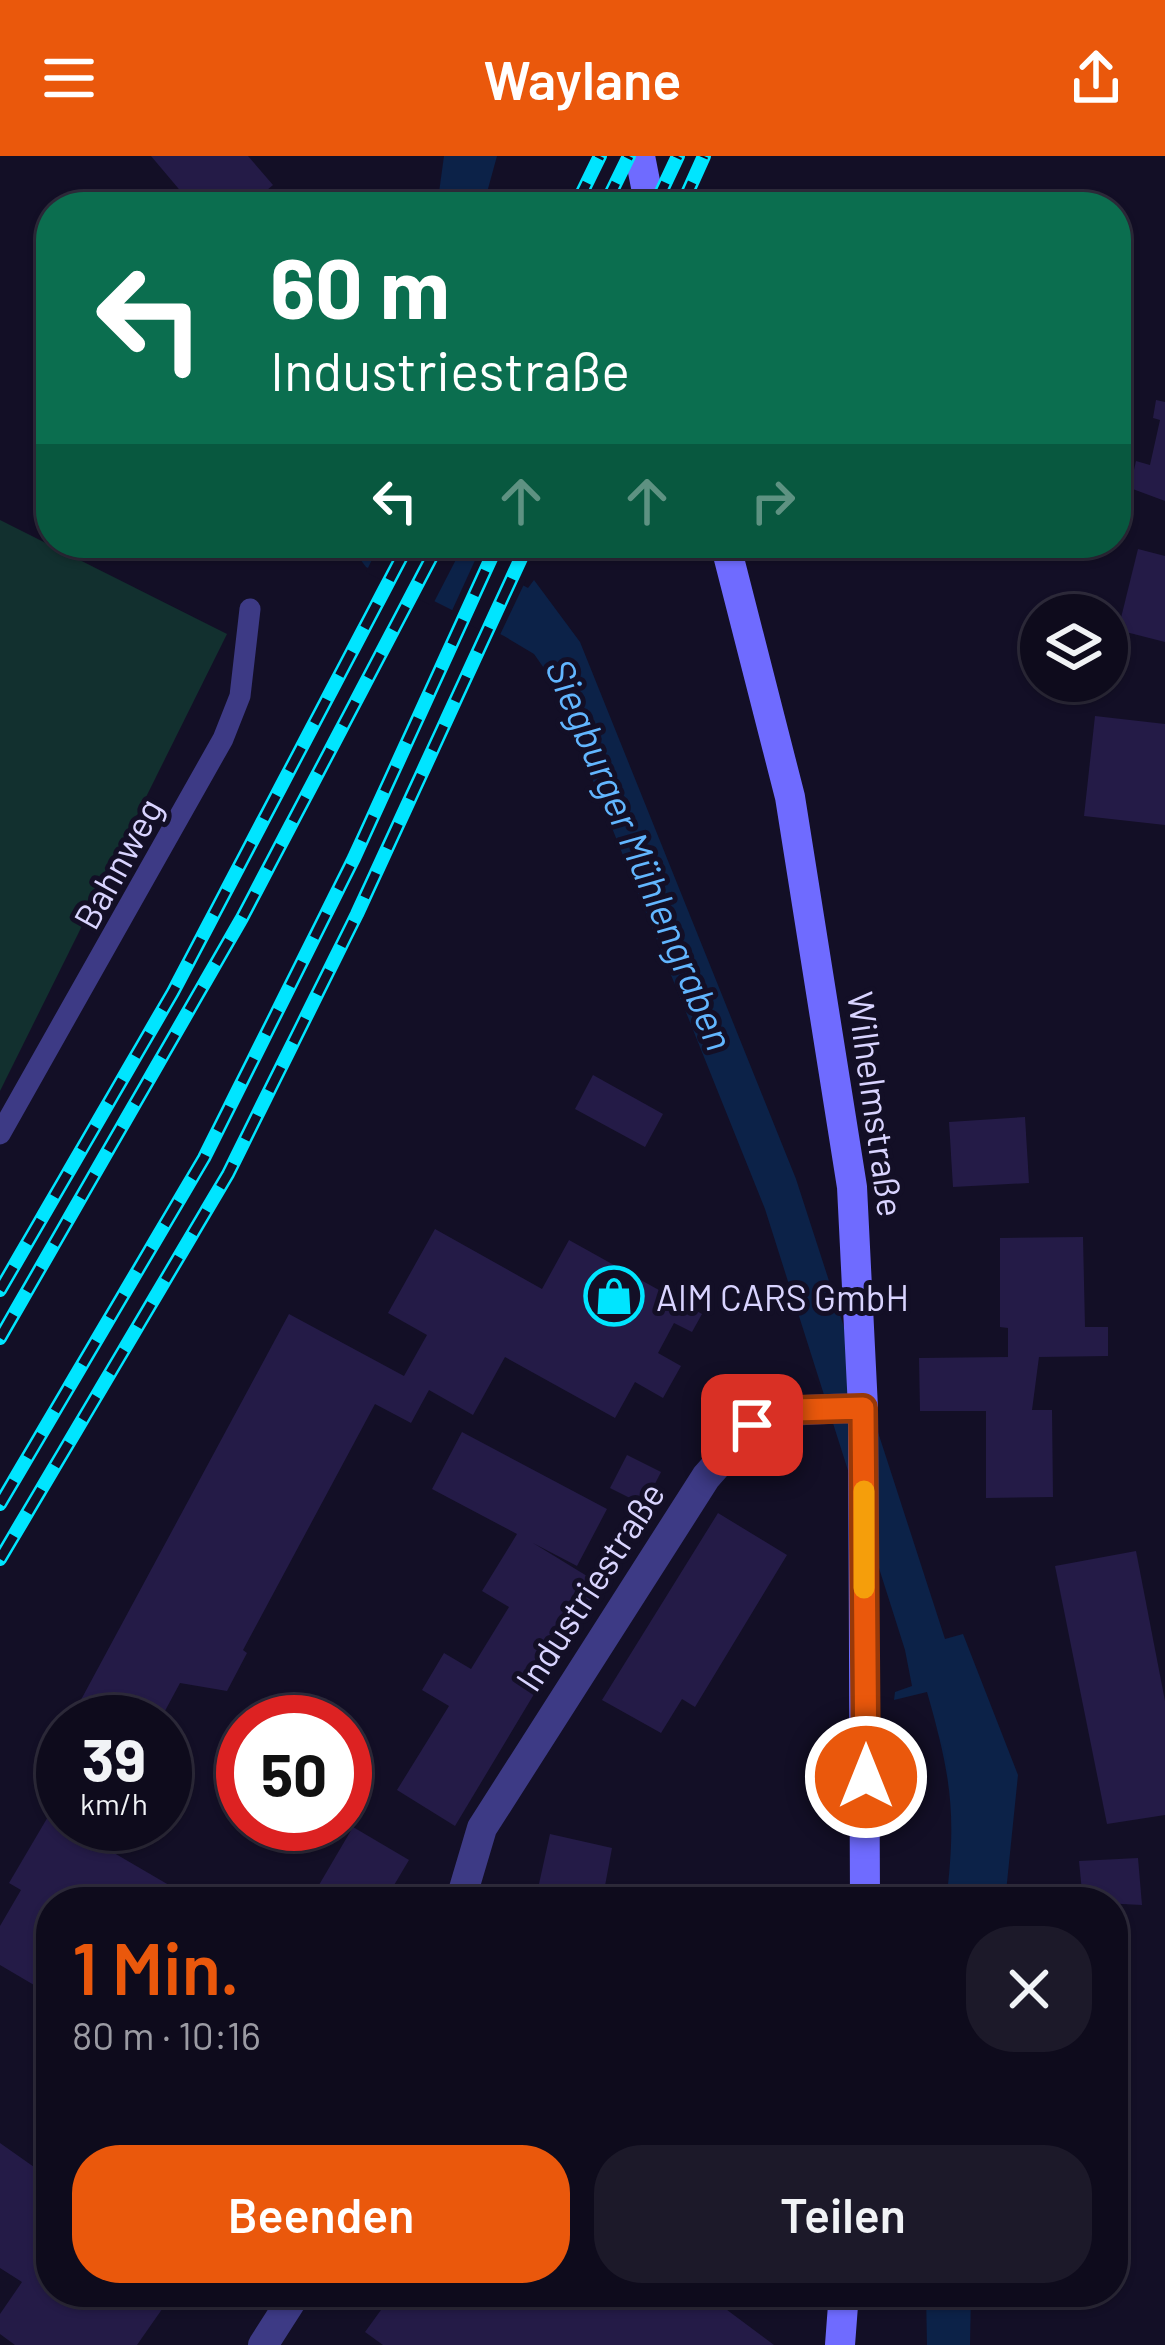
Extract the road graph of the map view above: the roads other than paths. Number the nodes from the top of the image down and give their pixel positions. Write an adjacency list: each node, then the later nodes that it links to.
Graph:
1 (640, 156): 2 (main road)
2 (647, 192)
3 (729, 558): 6 (main road, Wilhelmstraße)
4 (250, 609): 5 (lane, Bahnweg)
5 (0, 1134)
6 (863, 1408): 7 (street, Industriestraße); 8 (main road, Wilhelmstraße)
7 (464, 1887)
8 (865, 1887)
9 (287, 2307): 11 (street)
10 (843, 2307): 12 (main road)
11 (263, 2345)
12 (840, 2345)

